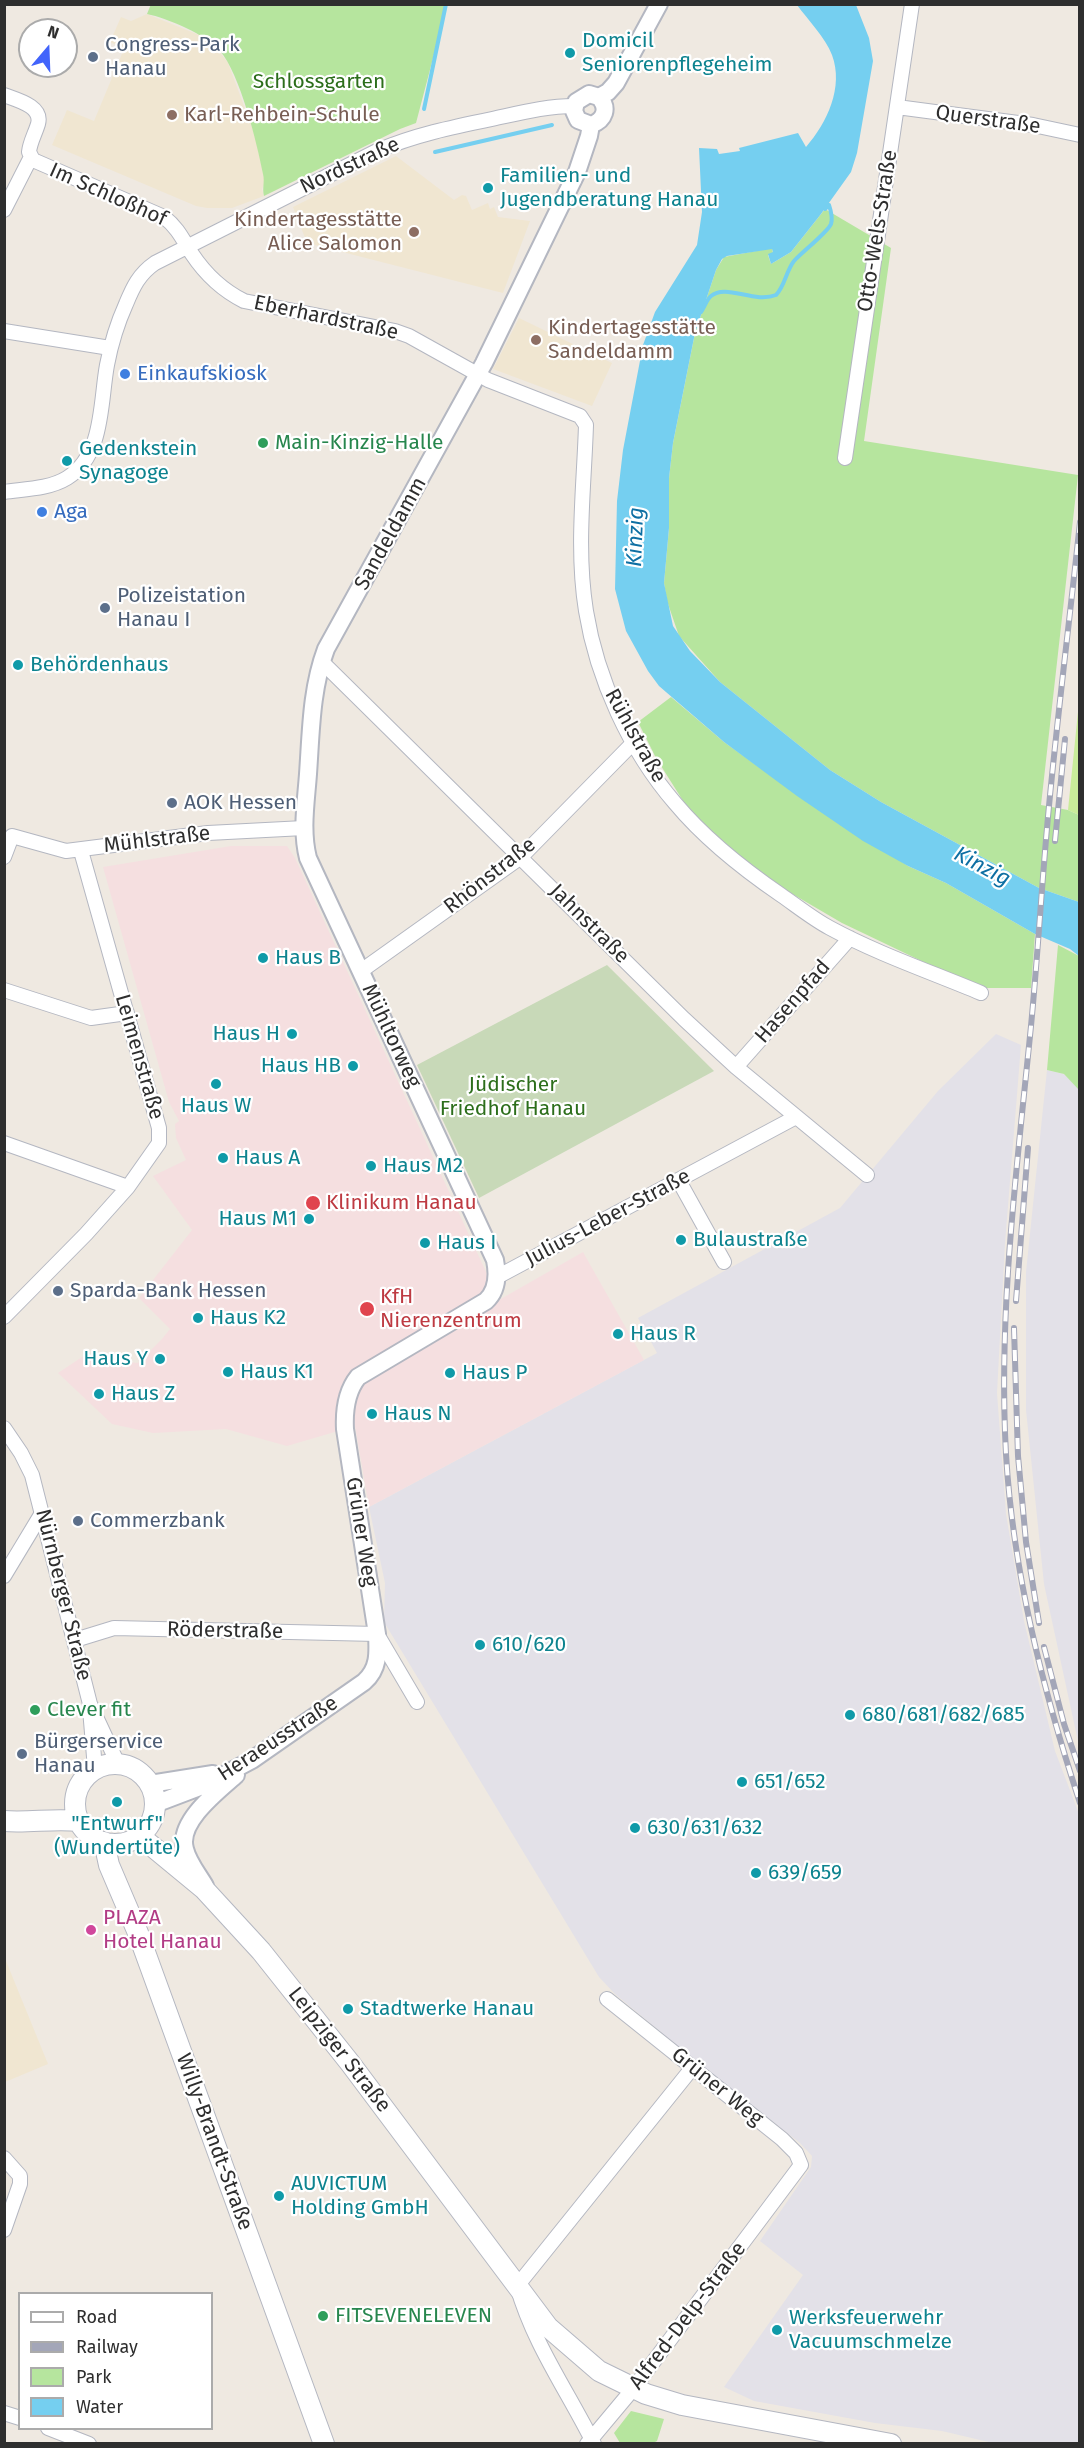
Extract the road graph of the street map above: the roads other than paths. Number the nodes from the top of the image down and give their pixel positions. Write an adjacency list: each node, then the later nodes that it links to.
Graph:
1 (659, 4): 4 (street, Nordstraße)
2 (912, 4): 6 (street, Otto-Wels-Straße)
3 (4, 95): 9 (street, Im Schloßhof)
4 (599, 97): 5 (street, Nordstraße); 7 (street)
5 (574, 106): 7 (street); 11 (street, Nordstraße)
6 (897, 107): 8 (street, Querstraße); 15 (street, Otto-Wels-Straße)
7 (591, 124): 14 (street, Sandeldamm)
8 (1080, 135)
9 (31, 157): 10 (street); 11 (street, Im Schloßhof)
10 (4, 210)
11 (187, 246): 13 (street, Nordstraße); 14 (street, Eberhardstraße)
12 (4, 331): 13 (street)
13 (110, 348): 16 (street, Nordstraße)
14 (478, 375): 17 (street, Sandeldamm); 18 (street, Rühlstraße)
15 (845, 458)
16 (4, 492)
17 (322, 662): 19 (street, Sandeldamm); 22 (street, Jahnstraße)
18 (634, 742): 22 (street, Rhönstraße); 23 (street, Rühlstraße)
19 (304, 828): 20 (street, Mühlstraße); 24 (street, Mühltorweg)
20 (81, 850): 21 (street, Mühlstraße); 27 (street, Leimenstraße)
21 (4, 857)
22 (521, 857): 24 (street, Rhönstraße); 28 (street, Jahnstraße)
23 (850, 938): 26 (street, Rühlstraße); 28 (street, Hasenpfad)
24 (361, 971): 35 (street, Mühltorweg)
25 (4, 990): 27 (street)
26 (981, 993)
27 (127, 1013): 33 (street, Leimenstraße)
28 (736, 1067): 29 (street, Jahnstraße)
29 (796, 1118): 31 (street, Jahnstraße); 32 (street, Julius-Leber-Straße)
30 (4, 1143): 33 (street)
31 (867, 1175)
32 (679, 1181): 34 (street); 35 (street, Julius-Leber-Straße)
33 (128, 1187): 36 (street, Leimenstraße)
34 (724, 1262)
35 (497, 1277): 40 (street, Grüner Weg)
36 (4, 1317)
37 (4, 1428): 38 (street, Nürnberger Straße)
38 (42, 1513): 39 (street); 41 (street, Nürnberger Straße)
39 (4, 1576)
40 (377, 1634): 41 (street, Röderstraße); 42 (street, Grüner Weg); 43 (street, Grüner Weg)
41 (75, 1640): 44 (street, Nürnberger Straße)
42 (364, 1682): 45 (street, Heraeusstraße)
43 (417, 1702)
44 (90, 1704): 46 (street, Nürnberger Straße); 47 (street)
45 (252, 1760): 49 (street, Heraeusstraße); 53 (street)
46 (118, 1764): 47 (main road); 49 (main road)
47 (95, 1769): 48 (main road)
48 (75, 1799): 50 (main road); 51 (main road)
49 (153, 1801): 52 (main road); 53 (main road)
50 (4, 1820): 51 (main road)
51 (79, 1821): 52 (main road)
52 (121, 1841): 53 (main road, Leipziger Straße); 66 (main road, Willy-Brandt-Straße)
53 (209, 1894): 59 (main road, Leipziger Straße)
54 (607, 1999): 55 (street, Grüner Weg)
55 (693, 2067): 57 (street, Grüner Weg); 59 (street)
56 (4, 2158): 58 (street)
57 (787, 2186): 62 (street, Alfred-Delp-Straße)
58 (4, 2230)
59 (517, 2286): 60 (main road, Leipziger Straße); 61 (street, Leipziger Straße)
60 (565, 2343): 61 (street); 62 (main road, Leipziger Straße)
61 (548, 2361): 64 (street, Leipziger Straße)
62 (633, 2389): 64 (street, Alfred-Delp-Straße); 67 (main road, Leipziger Straße)
63 (53, 2430): 65 (street)
64 (591, 2442)
65 (89, 2444)
66 (324, 2444)
67 (891, 2444)

